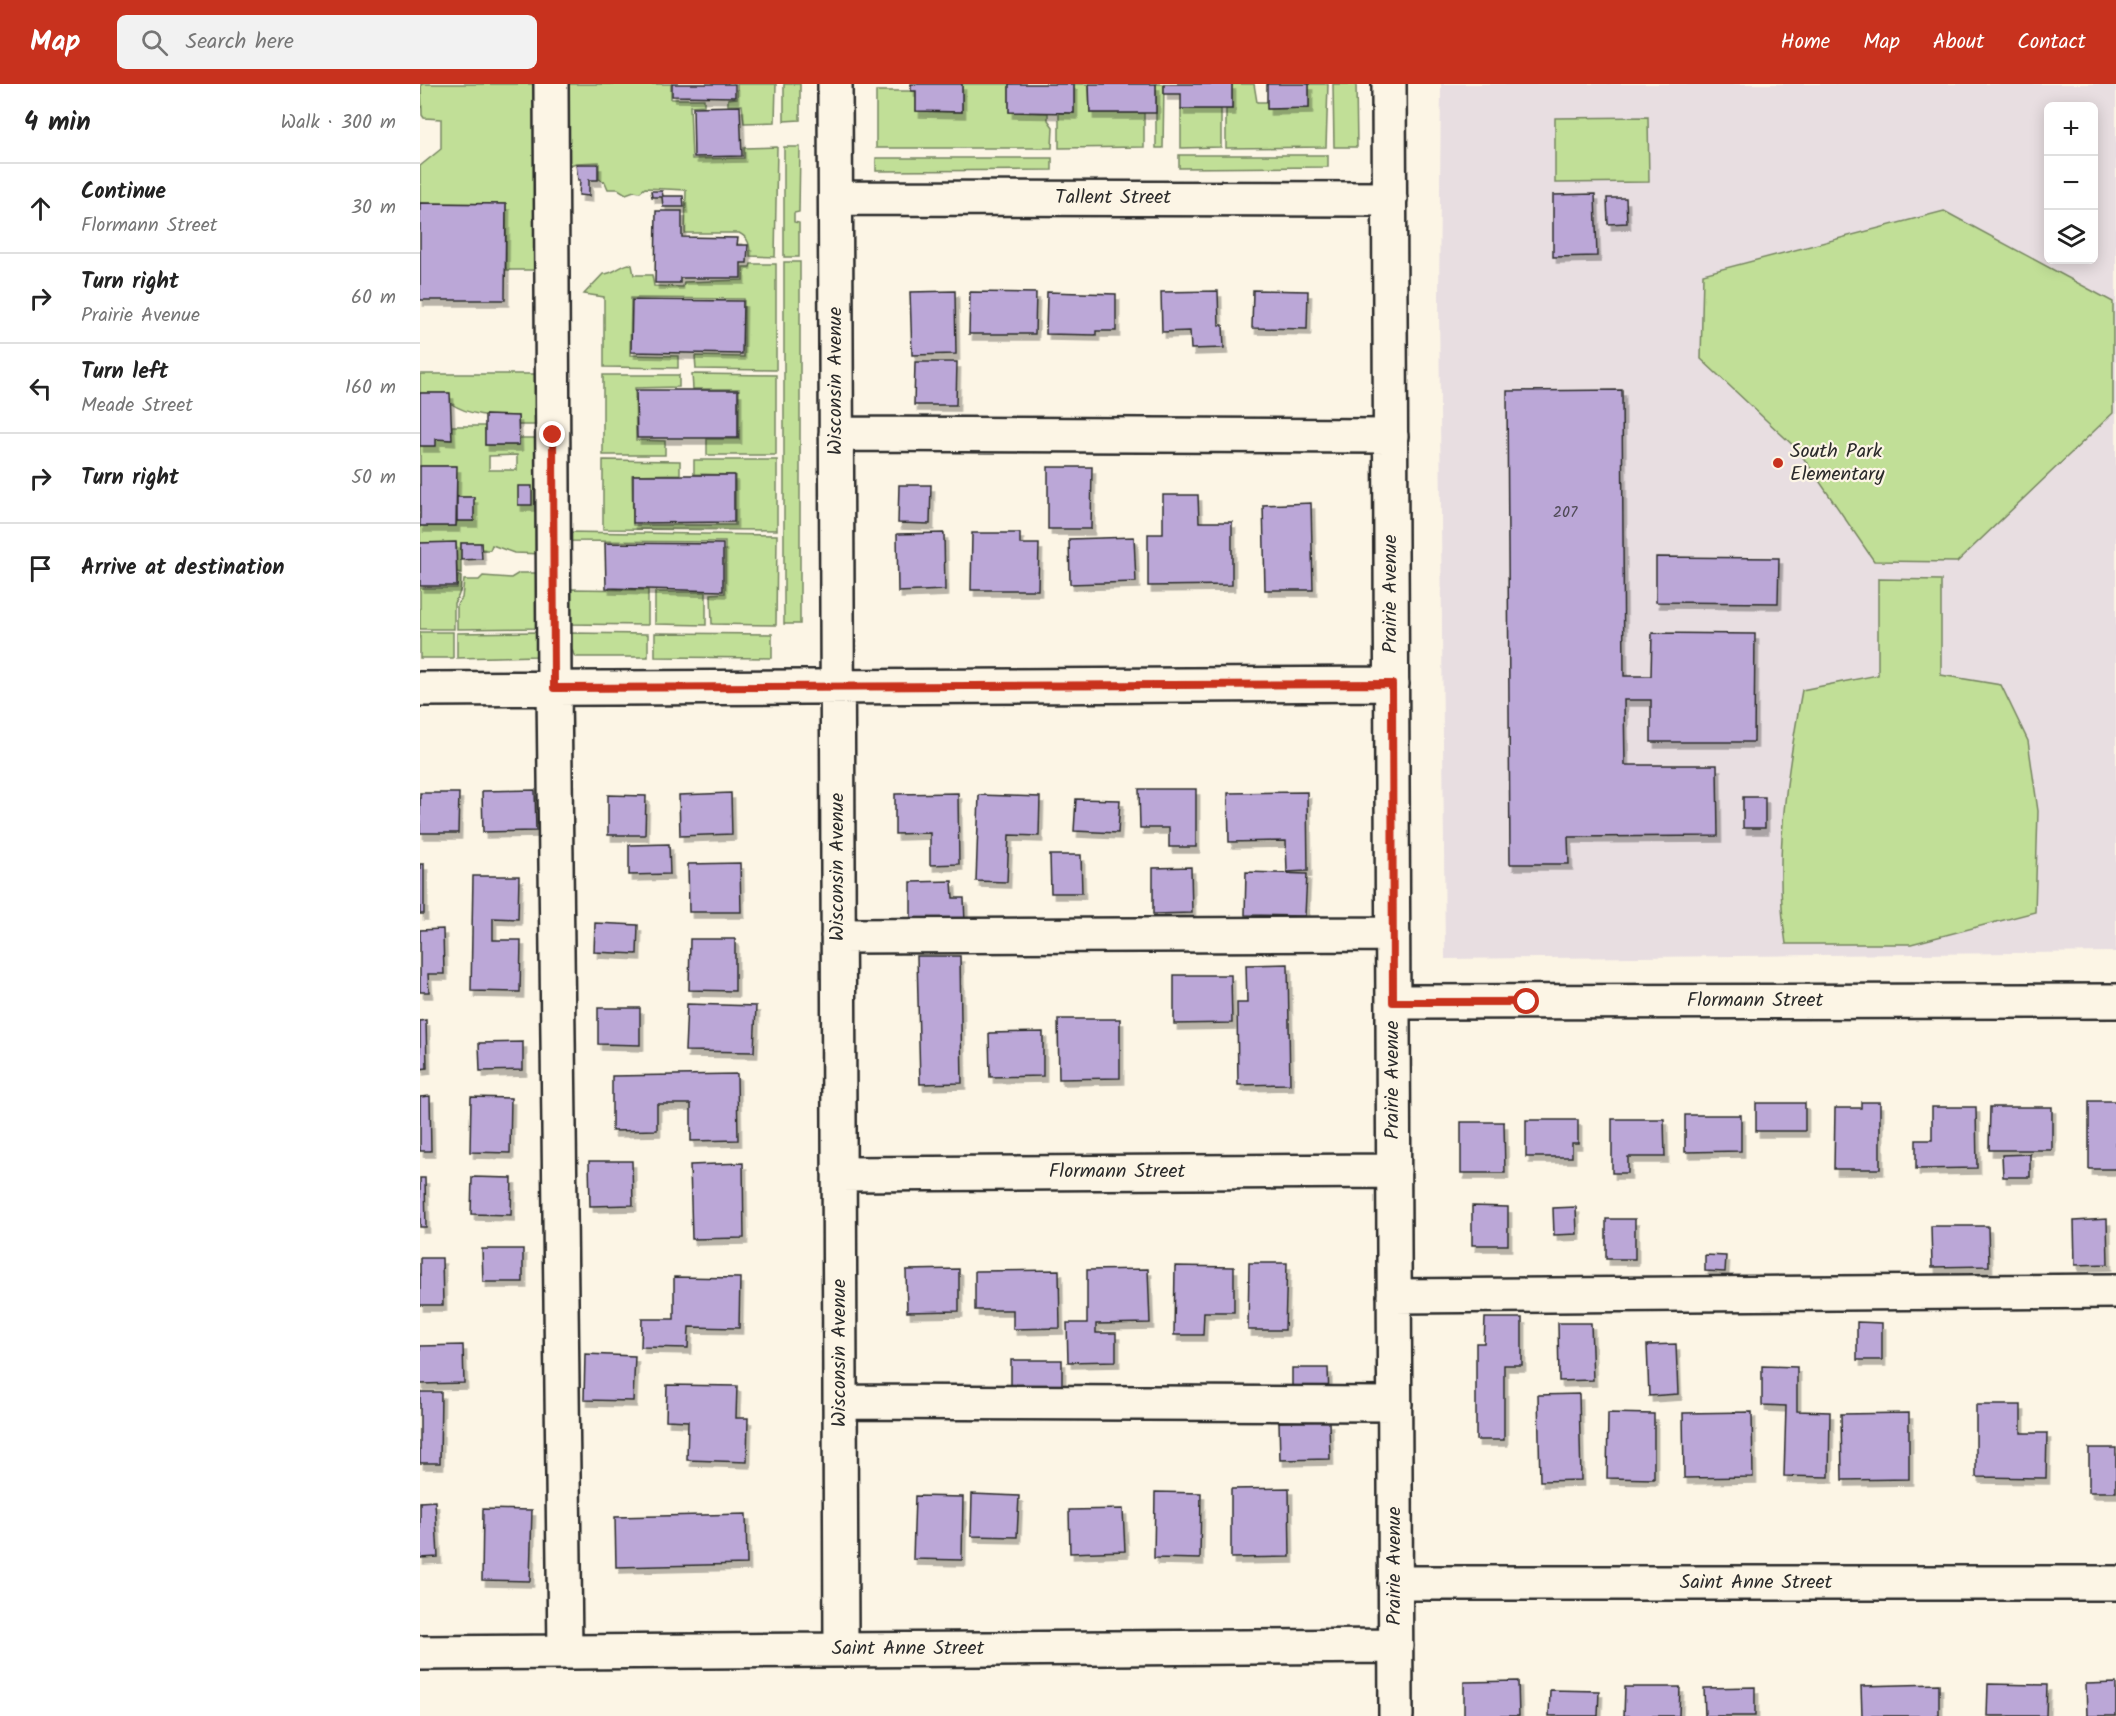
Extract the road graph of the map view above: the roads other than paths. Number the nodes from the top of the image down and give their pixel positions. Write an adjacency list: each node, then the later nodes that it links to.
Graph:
1 (551, 84): 10 (street)
2 (835, 84): 4 (street, Wisconsin Avenue)
3 (1389, 84): 5 (street, Prairie Avenue)
4 (836, 198): 5 (street, Tallent Street); 6 (street, Wisconsin Avenue)
5 (1390, 199): 7 (street, Prairie Avenue)
6 (836, 434): 7 (street); 9 (street, Wisconsin Avenue)
7 (1390, 436): 8 (street, Prairie Avenue)
8 (1392, 684): 9 (street); 12 (street, Prairie Avenue)
9 (838, 686): 10 (street); 13 (street, Wisconsin Avenue)
10 (554, 688): 11 (street); 26 (street)
11 (420, 689)
12 (1393, 934): 13 (street); 15 (street, Prairie Avenue)
13 (838, 936): 17 (street, Wisconsin Avenue)
14 (2116, 1000): 15 (street, Flormann Street)
15 (1393, 1002): 16 (street, Prairie Avenue)
16 (1394, 1171): 17 (street, Flormann Street); 19 (street, Prairie Avenue)
17 (839, 1174): 20 (street, Wisconsin Avenue)
18 (2116, 1290): 19 (street)
19 (1394, 1296): 21 (street, Prairie Avenue)
20 (840, 1402): 21 (street); 25 (street, Wisconsin Avenue)
21 (1395, 1404): 22 (street, Prairie Avenue)
22 (1395, 1583): 23 (street, Saint Anne Street); 24 (street, Prairie Avenue)
23 (2116, 1583)
24 (1396, 1646): 25 (street, Saint Anne Street); 28 (street, Prairie Avenue)
25 (841, 1649): 26 (street, Saint Anne Street)
26 (566, 1652): 27 (street, Saint Anne Street)
27 (420, 1653)
28 (1396, 1716)

